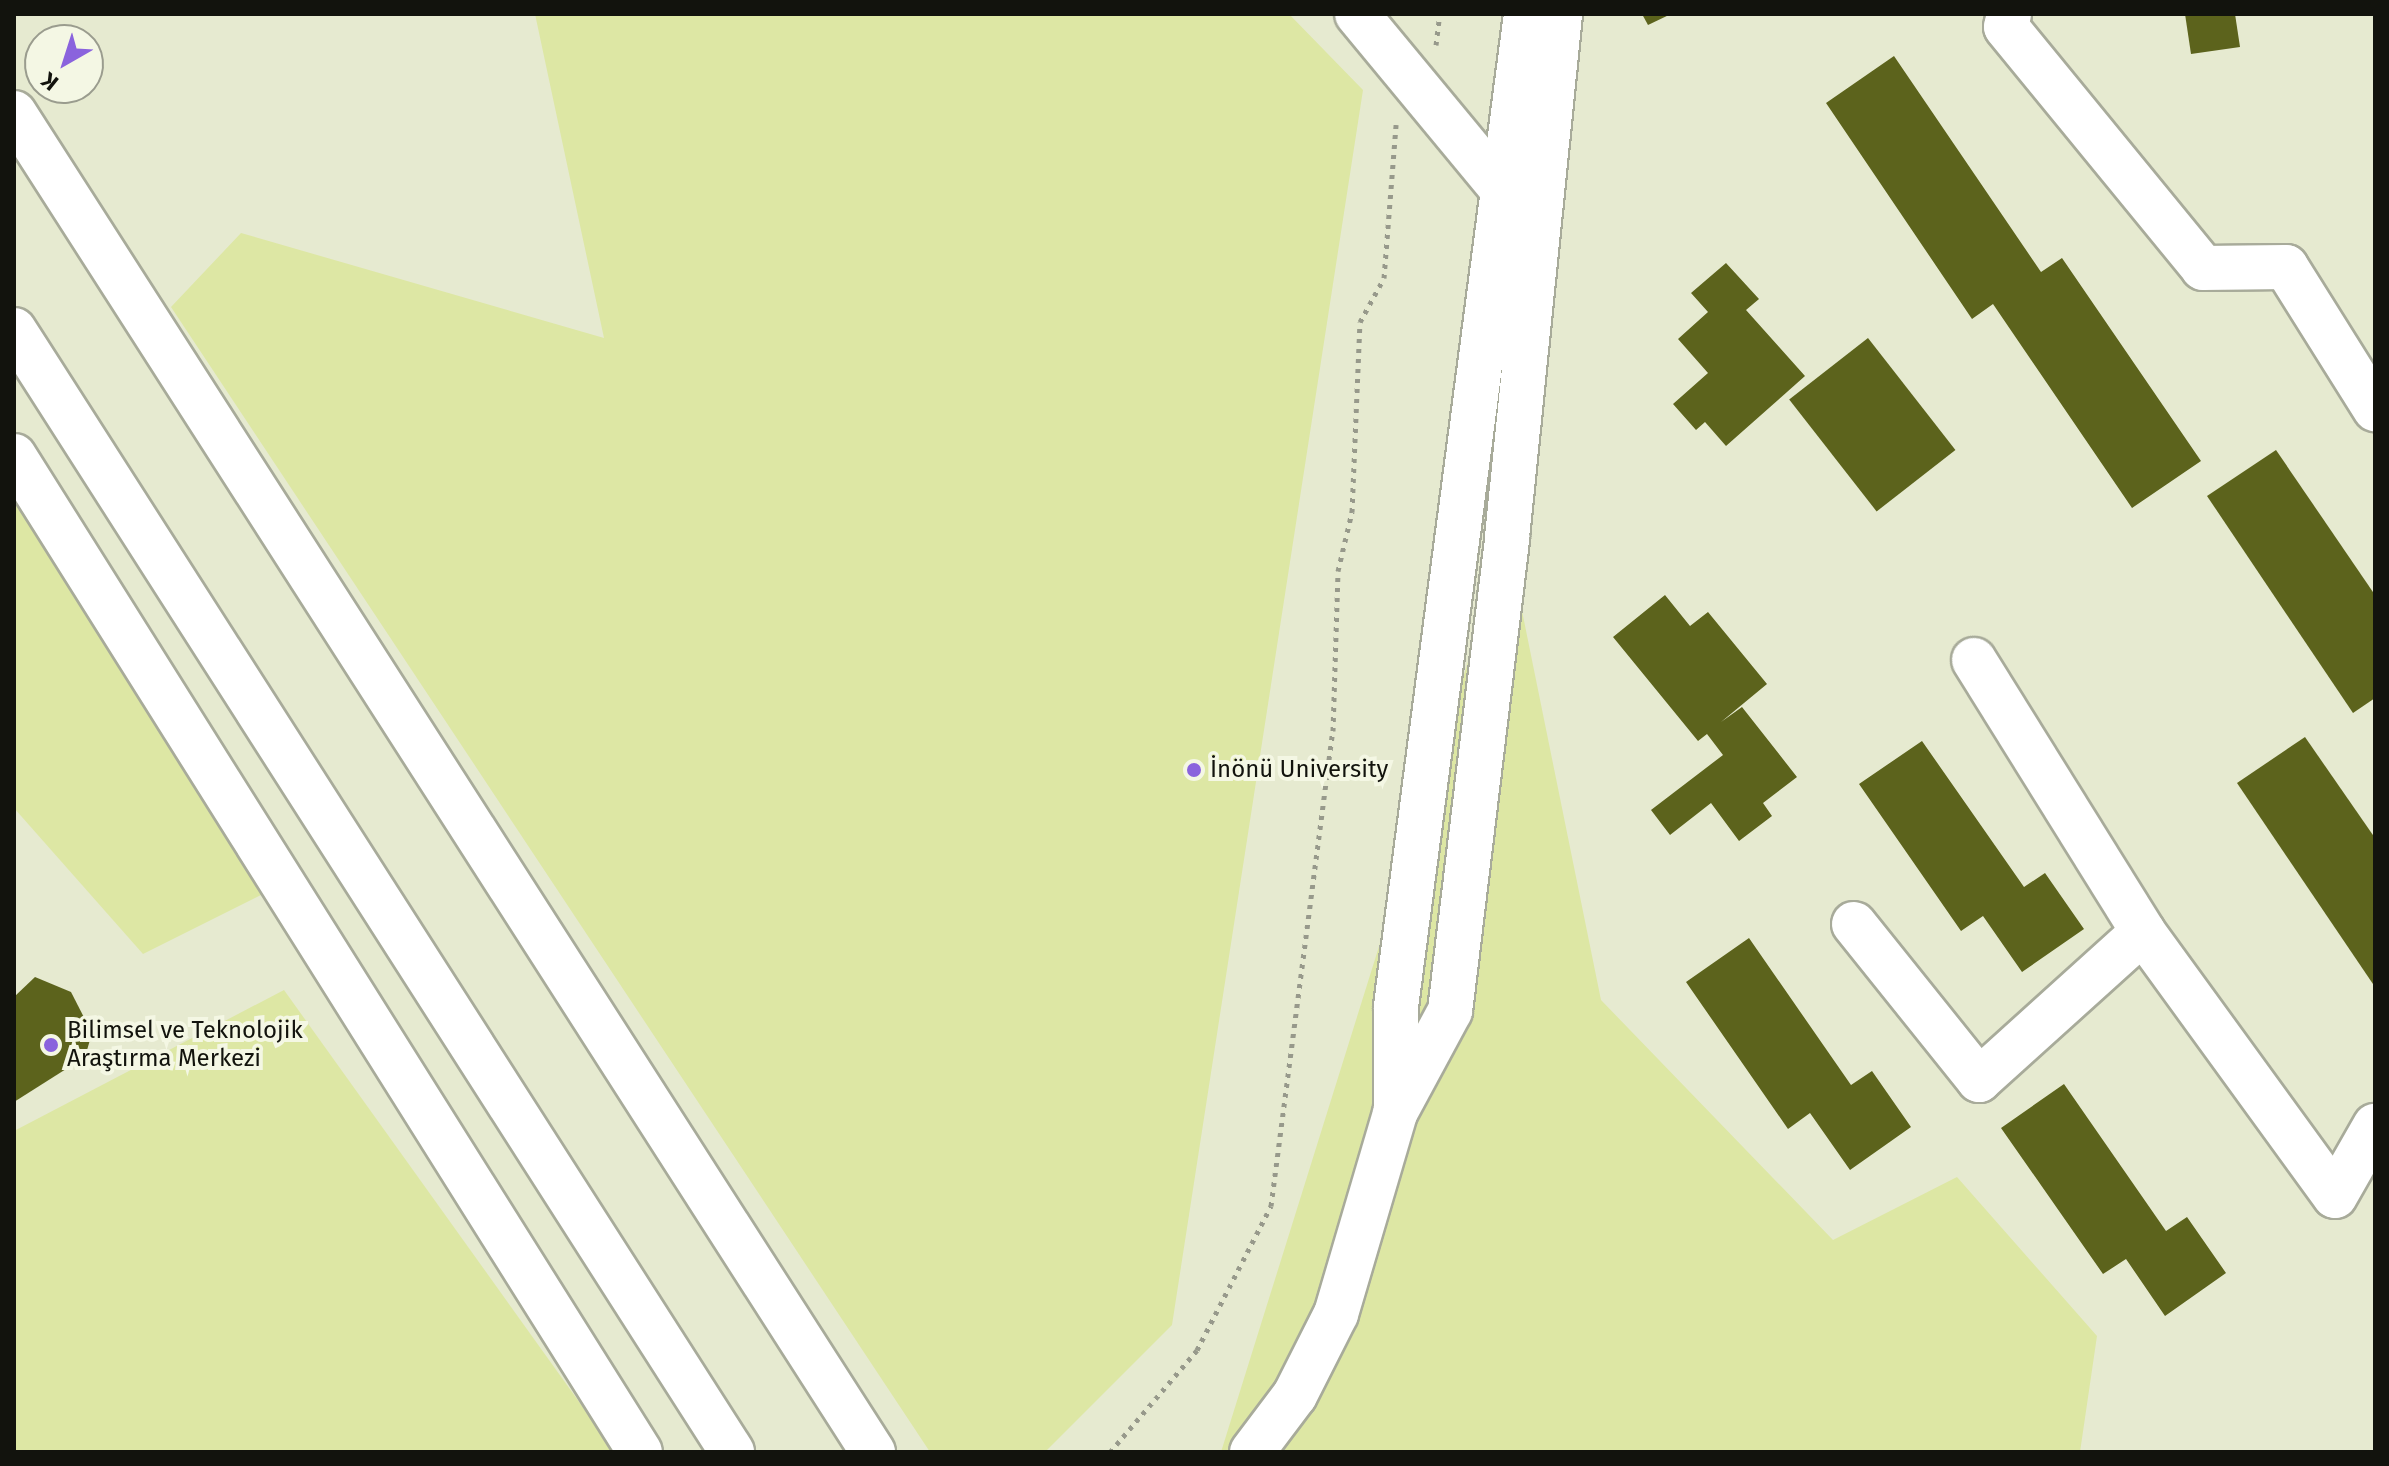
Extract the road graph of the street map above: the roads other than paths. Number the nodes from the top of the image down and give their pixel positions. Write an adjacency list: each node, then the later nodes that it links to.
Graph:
1 (1357, 14): 6 (street)
2 (1526, 14): 6 (street)
3 (1560, 14): 13 (street)
4 (2009, 14): 8 (street)
5 (14, 113): 17 (street)
6 (1500, 187): 13 (street)
7 (14, 330): 16 (street)
8 (2375, 409)
9 (14, 456): 15 (street)
10 (1974, 660): 12 (street)
11 (1854, 924): 12 (street)
12 (2143, 932): 14 (street)
13 (1395, 1113): 18 (street)
14 (2375, 1126)
15 (640, 1452)
16 (732, 1452)
17 (873, 1452)
18 (1252, 1452)

